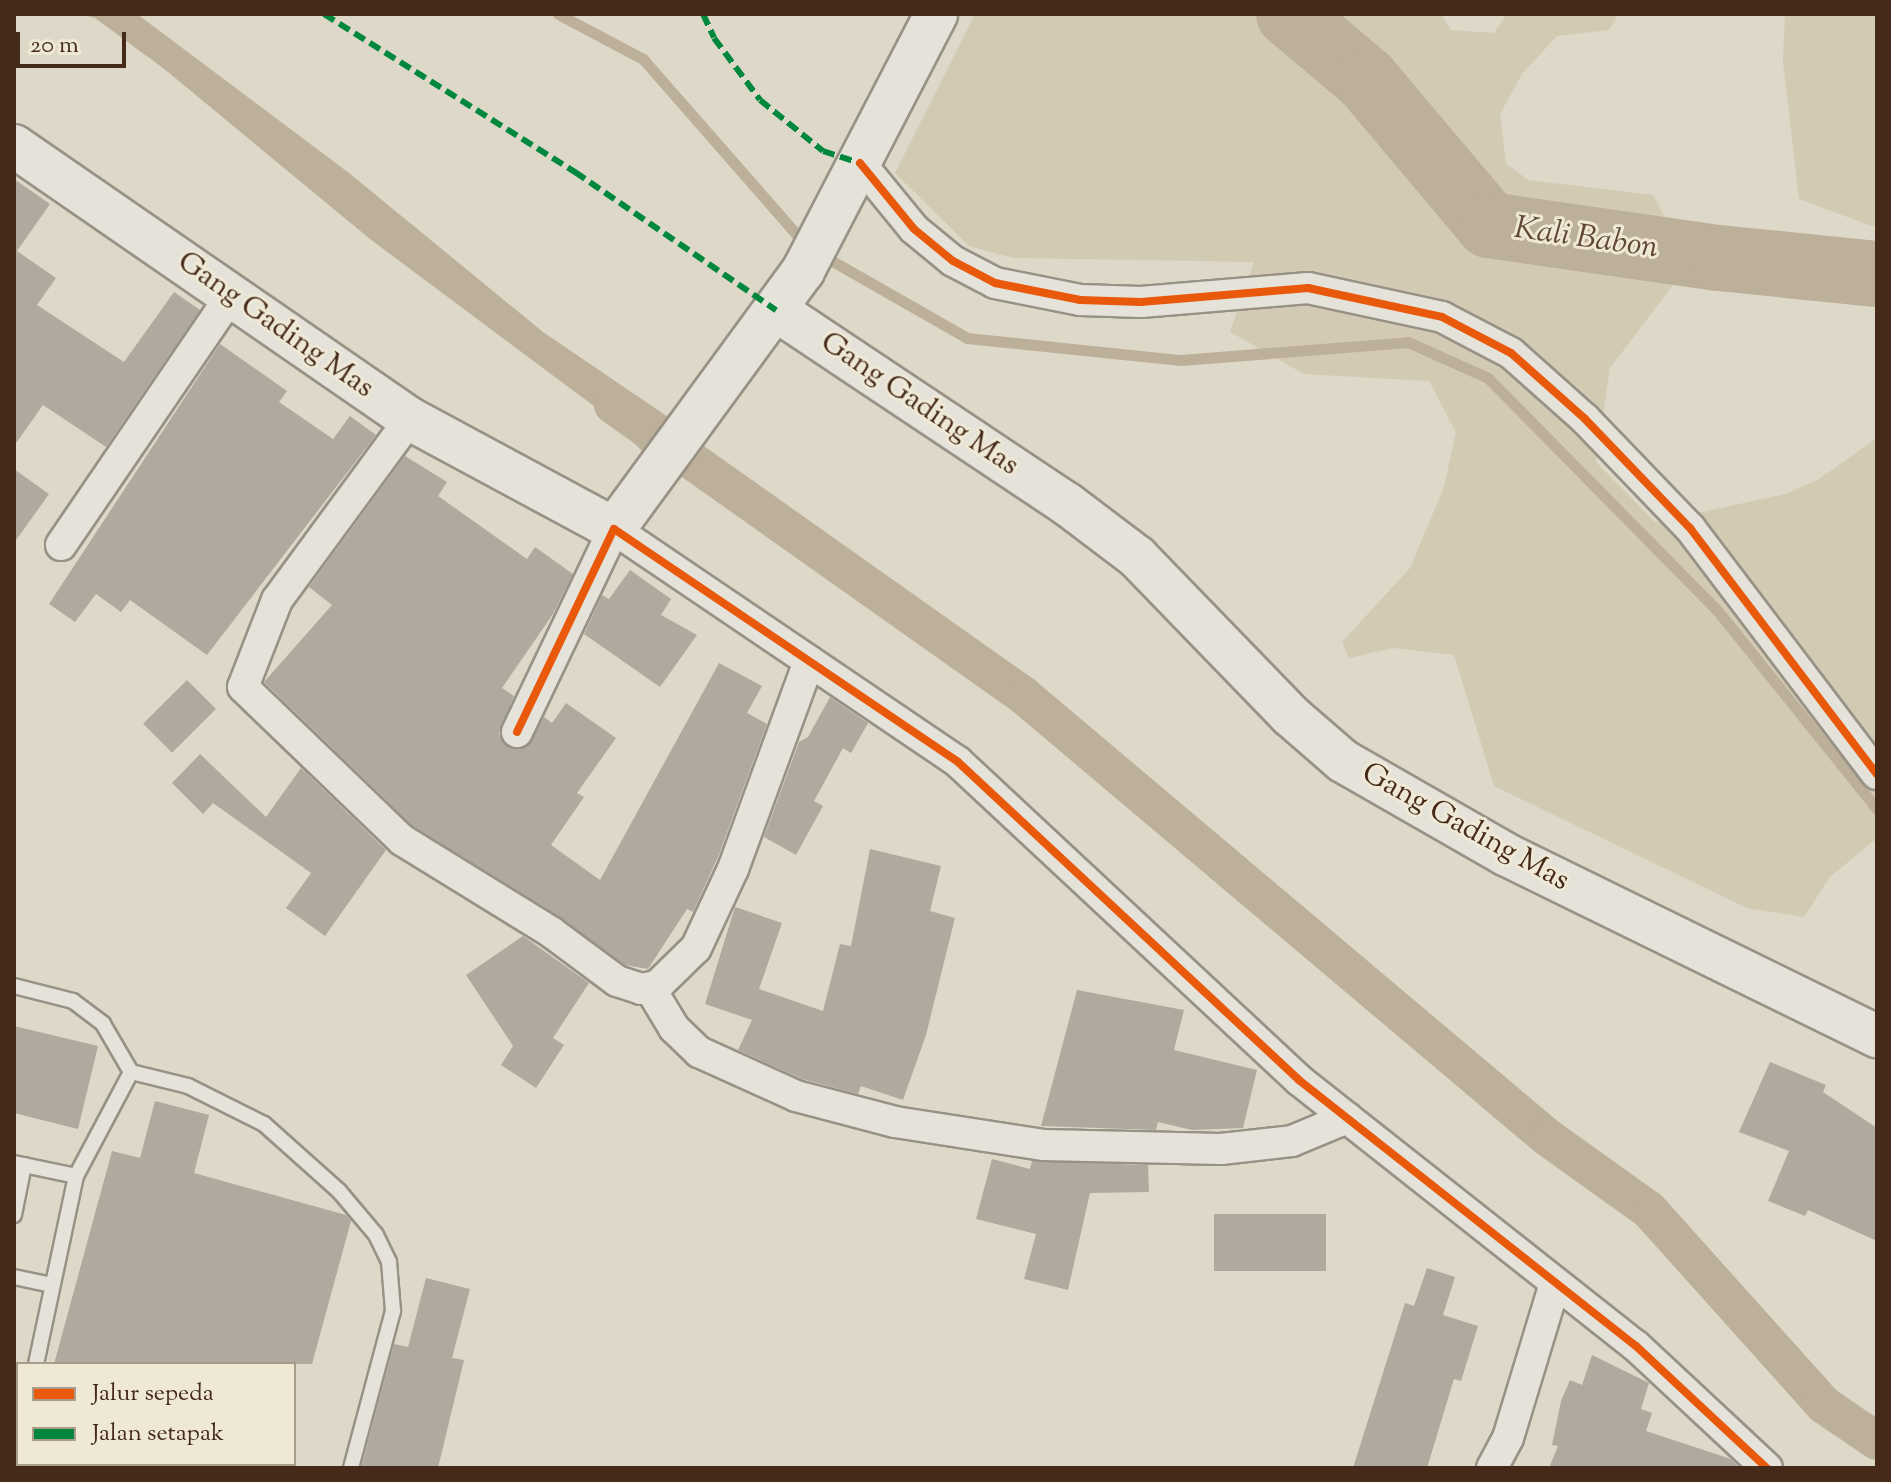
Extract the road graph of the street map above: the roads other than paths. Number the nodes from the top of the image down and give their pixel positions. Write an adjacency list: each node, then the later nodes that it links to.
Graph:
1 (936, 14): 3 (main road)
2 (14, 146): 4 (main road, Gang Gading Mas)
3 (851, 180): 5 (main road); 11 (street)
4 (231, 296): 6 (main road, Gang Gading Mas); 8 (street)
5 (766, 324): 7 (main road); 14 (main road, Gang Gading Mas)
6 (410, 419): 7 (main road, Gang Gading Mas); 13 (street)
7 (626, 513): 9 (street); 10 (street)
8 (61, 545)
9 (809, 661): 13 (street); 16 (street)
10 (517, 732)
11 (1877, 774)
12 (14, 986): 15 (lane)
13 (650, 988): 16 (street)
14 (1877, 1036)
15 (131, 1072): 18 (lane); 24 (lane)
16 (1347, 1118): 21 (street)
17 (19, 1164): 18 (lane); 19 (lane)
18 (76, 1176): 22 (lane)
19 (14, 1215)
20 (14, 1277): 22 (lane)
21 (1555, 1283): 25 (street); 26 (street)
22 (51, 1285): 23 (lane)
23 (36, 1362)
24 (351, 1468)
25 (1492, 1468)
26 (1767, 1468)

